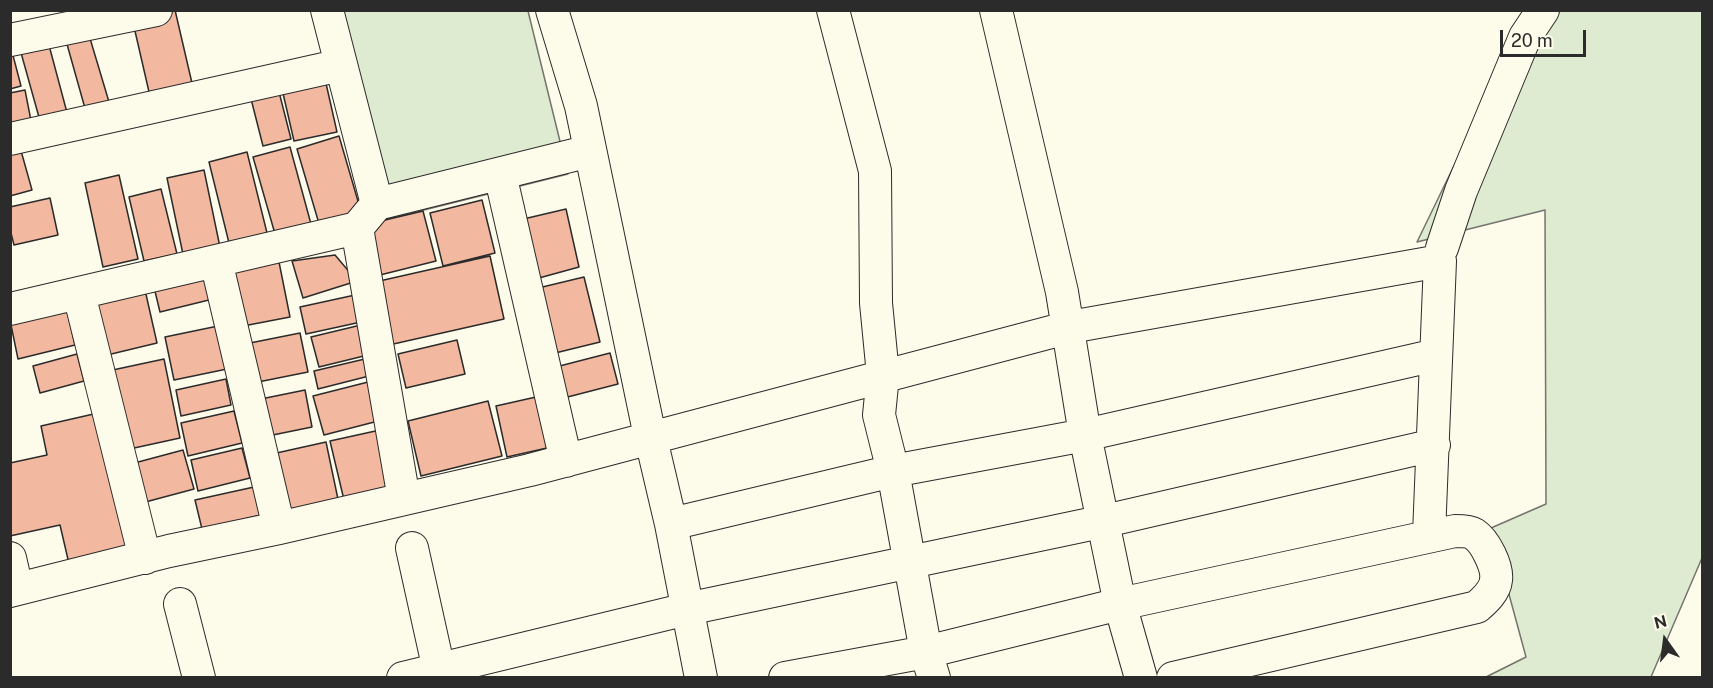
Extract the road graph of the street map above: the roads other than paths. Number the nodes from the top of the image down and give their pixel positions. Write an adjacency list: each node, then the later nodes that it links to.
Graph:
1 (156, 10): 7 (street)
2 (327, 10): 8 (street)
3 (552, 10): 10 (street)
4 (833, 10): 20 (street)
5 (996, 10): 18 (street)
6 (1543, 10): 14 (street)
7 (10, 40)
8 (341, 65): 9 (street); 12 (street)
9 (10, 139)
10 (590, 151): 11 (street); 22 (street)
11 (500, 174): 12 (street); 24 (street)
12 (377, 204): 13 (street)
13 (357, 228): 15 (street); 26 (street)
14 (1442, 248)
15 (216, 261): 16 (street); 29 (street)
16 (79, 294): 17 (street); 33 (street)
17 (12, 303)
18 (1070, 327): 19 (street); 20 (street); 21 (street)
19 (1436, 355): 21 (street); 23 (street)
20 (883, 375): 22 (street); 25 (street)
21 (1085, 435): 25 (street); 27 (street)
22 (652, 437): 24 (street); 28 (street)
23 (1434, 445): 27 (street); 30 (street)
24 (566, 461): 26 (street)
25 (893, 471): 28 (street); 34 (street)
26 (404, 499): 29 (street)
27 (1105, 521): 34 (street); 37 (street)
28 (671, 524): 38 (street)
29 (279, 528): 33 (street)
30 (1429, 535): 37 (street); 46 (street)
31 (412, 548): 40 (street)
32 (10, 558): 35 (street)
33 (145, 558): 35 (street)
34 (909, 562): 38 (street); 39 (street)
35 (14, 590)
36 (180, 604): 41 (street)
37 (1120, 604): 39 (street); 45 (street)
38 (687, 609): 40 (street); 43 (street)
39 (930, 665): 44 (street)
40 (439, 670): 42 (street)
41 (199, 678)
42 (403, 678)
43 (701, 678)
44 (785, 678)
45 (1141, 678)
46 (1173, 678)

